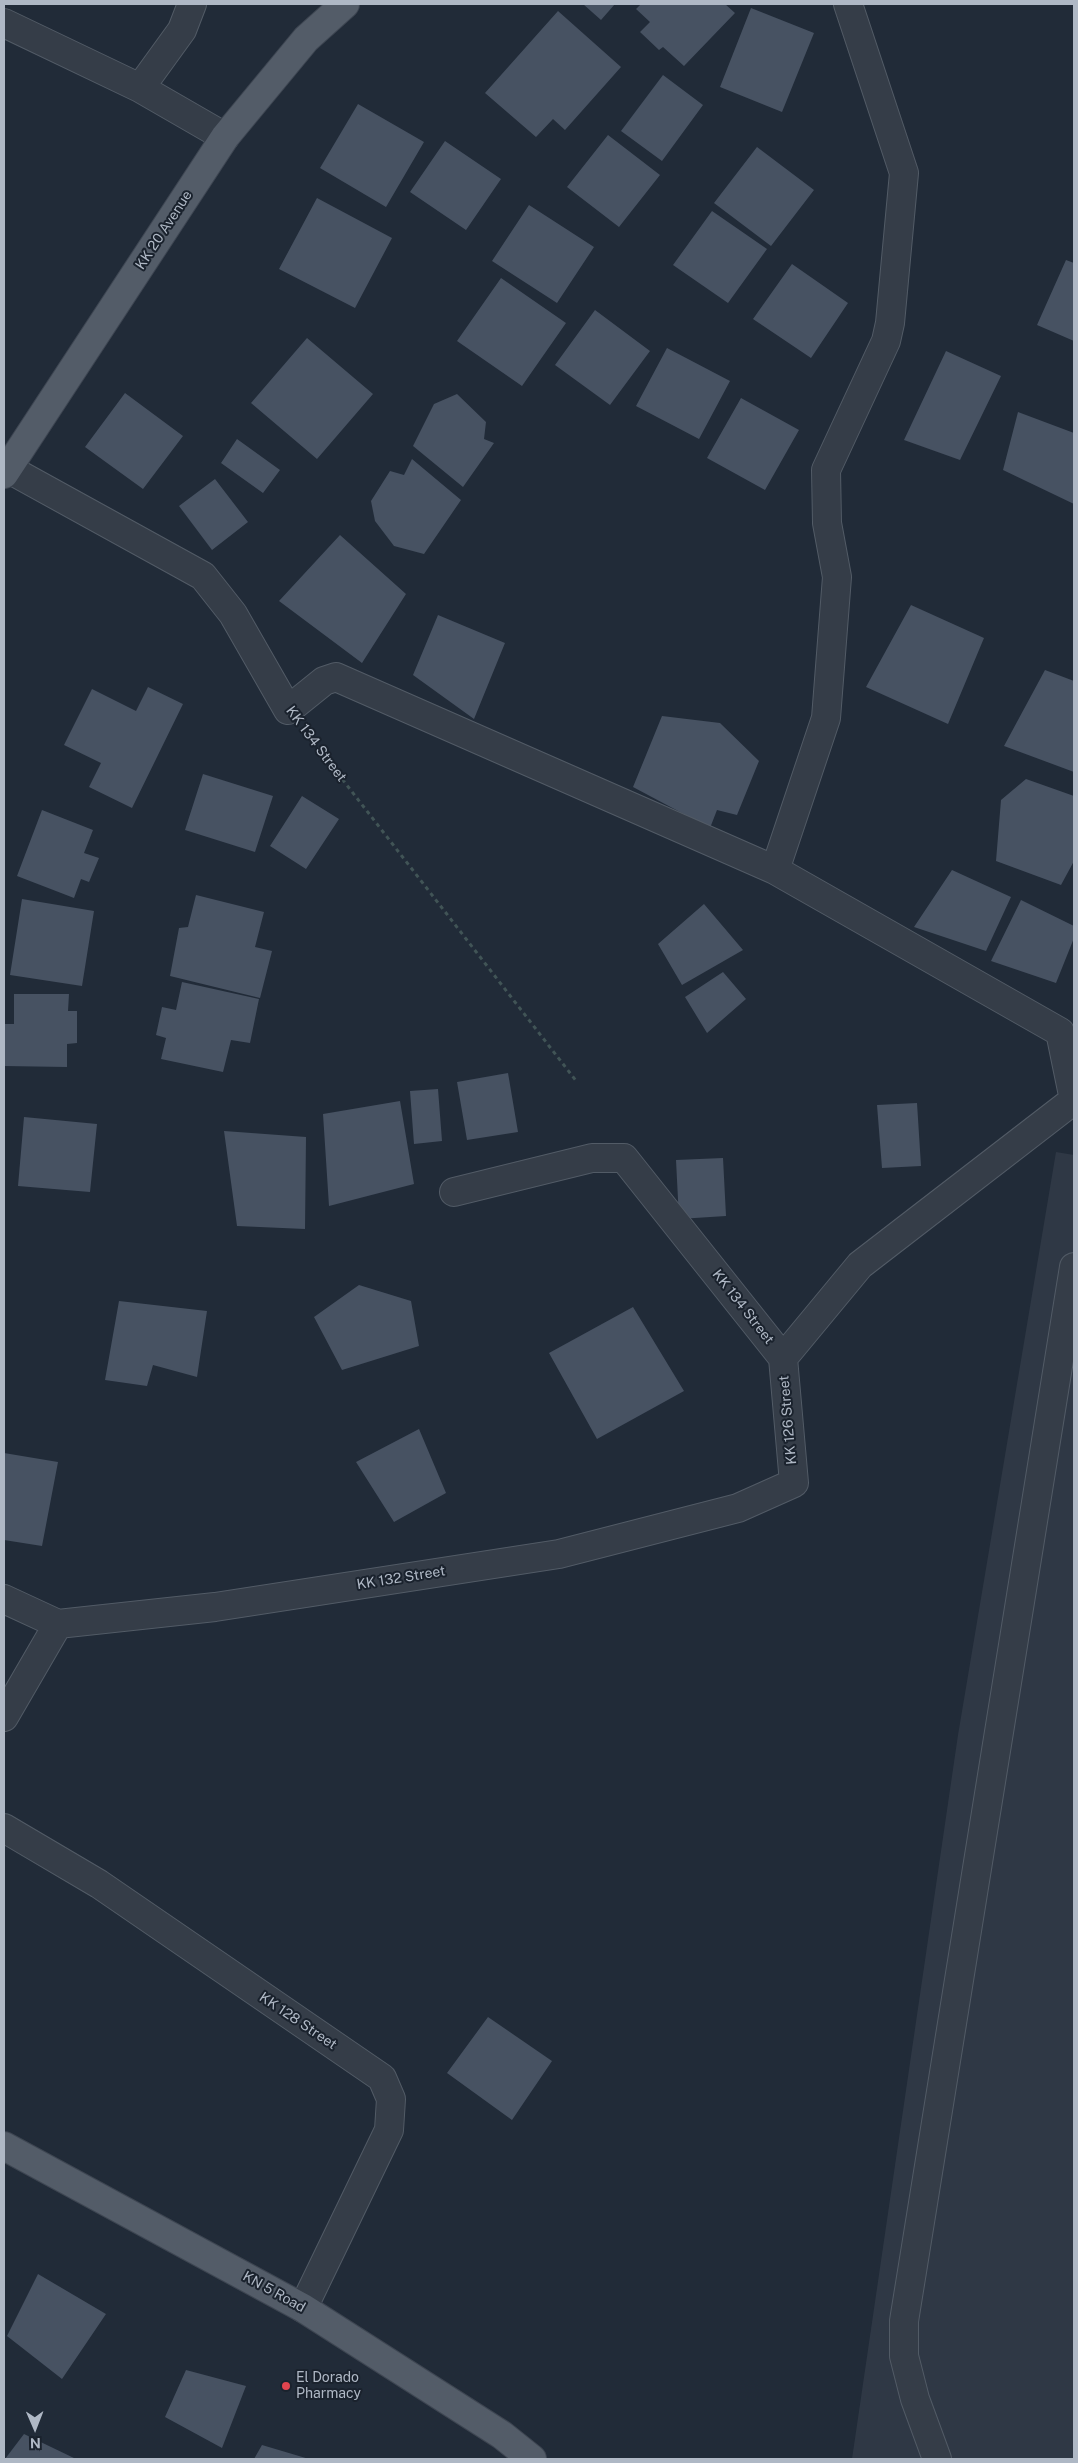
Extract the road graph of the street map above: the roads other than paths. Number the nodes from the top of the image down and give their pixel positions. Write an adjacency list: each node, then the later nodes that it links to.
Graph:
1 (192, 4): 5 (street)
2 (345, 4): 6 (main road, KK 20 Avenue)
3 (848, 4): 8 (street)
4 (4, 23): 5 (street)
5 (140, 88): 6 (street)
6 (225, 137): 7 (main road, KK 20 Avenue)
7 (5, 471): 8 (street, KK 134 Street)
8 (775, 870): 9 (street)
9 (1074, 1100): 12 (street, KK 134 Street)
10 (454, 1192): 12 (street, KK 134 Street)
11 (1074, 1267): 21 (street)
12 (783, 1358): 13 (street, KK 126 Street)
13 (794, 1483): 15 (street, KK 132 Street)
14 (4, 1599): 15 (street)
15 (58, 1624): 16 (street)
16 (4, 1717)
17 (4, 1828): 19 (street, KK 128 Street)
18 (4, 2146): 19 (main road, KN 5 Road)
19 (303, 2308): 20 (main road, KN 5 Road)
20 (532, 2459)
21 (937, 2459)

